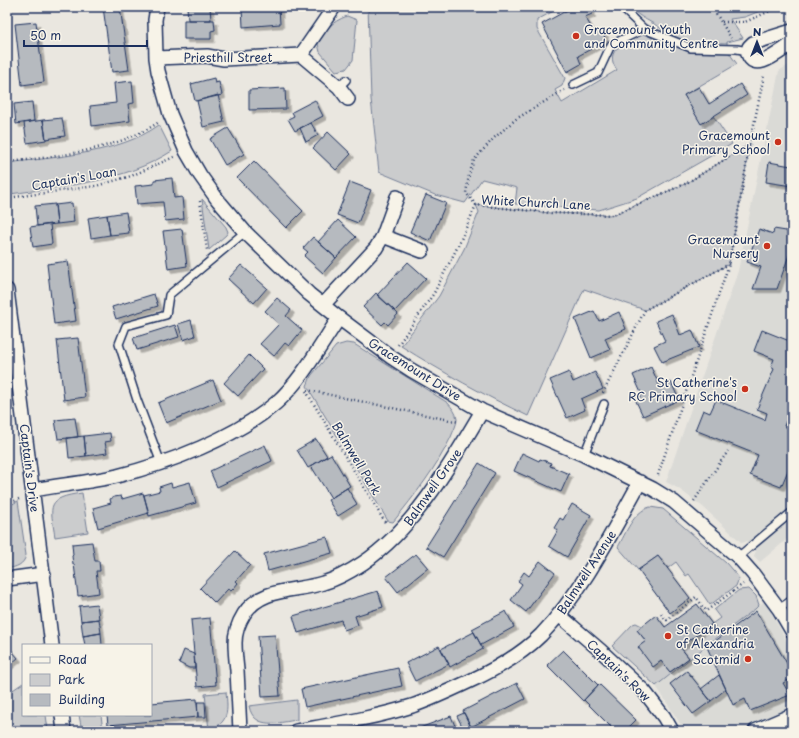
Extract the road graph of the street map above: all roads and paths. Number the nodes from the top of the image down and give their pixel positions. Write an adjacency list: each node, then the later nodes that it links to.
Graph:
1 (157, 7): 12 (street, Gracemount Drive)
2 (334, 7): 11 (street)
3 (712, 7): 6 (path)
4 (777, 7): 6 (path)
5 (623, 9): 7 (lane)
6 (722, 22): 10 (path)
7 (644, 29): 10 (lane); 14 (lane)
8 (792, 31): 10 (street)
9 (792, 44): 13 (street)
10 (742, 50): 13 (street)
11 (301, 55): 12 (street, Priesthill Street); 15 (street)
12 (156, 58): 16 (street, Gracemount Drive)
13 (766, 60): 17 (path)
14 (572, 85): 23 (path)
15 (348, 99)
16 (170, 114): 18 (street, Gracemount Drive); 19 (path)
17 (750, 144): 23 (path, White Church Lane); 28 (path)
18 (186, 151): 20 (street, Gracemount Drive); 22 (path, Captain's Loan)
19 (7, 162)
20 (200, 175): 24 (street, Gracemount Drive); 27 (path)
21 (397, 197): 25 (street)
22 (7, 198)
23 (476, 206): 32 (path, White Church Lane)
24 (245, 232): 27 (lane); 30 (street, Gracemount Drive)
25 (383, 236): 26 (street); 30 (street)
26 (422, 251)
27 (208, 262): 38 (lane)
28 (729, 264): 33 (path); 40 (path)
29 (7, 290): 41 (street, Captain's Drive)
30 (323, 305): 31 (street, Gracemount Drive)
31 (339, 318): 32 (street, Gracemount Drive); 38 (street)
32 (391, 357): 34 (street, Gracemount Drive)
33 (604, 404): 37 (lane)
34 (482, 411): 35 (street, Balmwell Grove); 37 (street, Gracemount Drive)
35 (472, 428): 44 (street, Balmwell Grove); 44 (path, Balmwell Park)
36 (728, 452): 42 (path)
37 (584, 455): 39 (street, Gracemount Drive)
38 (161, 463): 41 (street)
39 (640, 482): 40 (street, Gracemount Drive); 52 (street, Balmwell Avenue)
40 (653, 489): 45 (street, Gracemount Drive)
41 (33, 490): 46 (street, Captain's Drive)
42 (694, 501)
43 (792, 512): 45 (lane)
44 (394, 537): 58 (street, Balmwell Grove)
45 (738, 557): 47 (street, Gracemount Drive)
46 (44, 574): 48 (street); 54 (street, Captain's Drive)
47 (753, 574): 50 (street, Gracemount Drive); 51 (path)
48 (7, 579)
49 (792, 600): 50 (lane)
50 (779, 609): 53 (street, Gracemount Drive)
51 (661, 614)
52 (558, 615): 59 (street, Balmwell Avenue); 60 (street, Captain's Row)
53 (792, 631)
54 (52, 644)
55 (792, 715): 61 (street)
56 (62, 716): 57 (street)
57 (64, 731)
58 (240, 731)
59 (296, 731)
60 (672, 731)
61 (755, 731)

